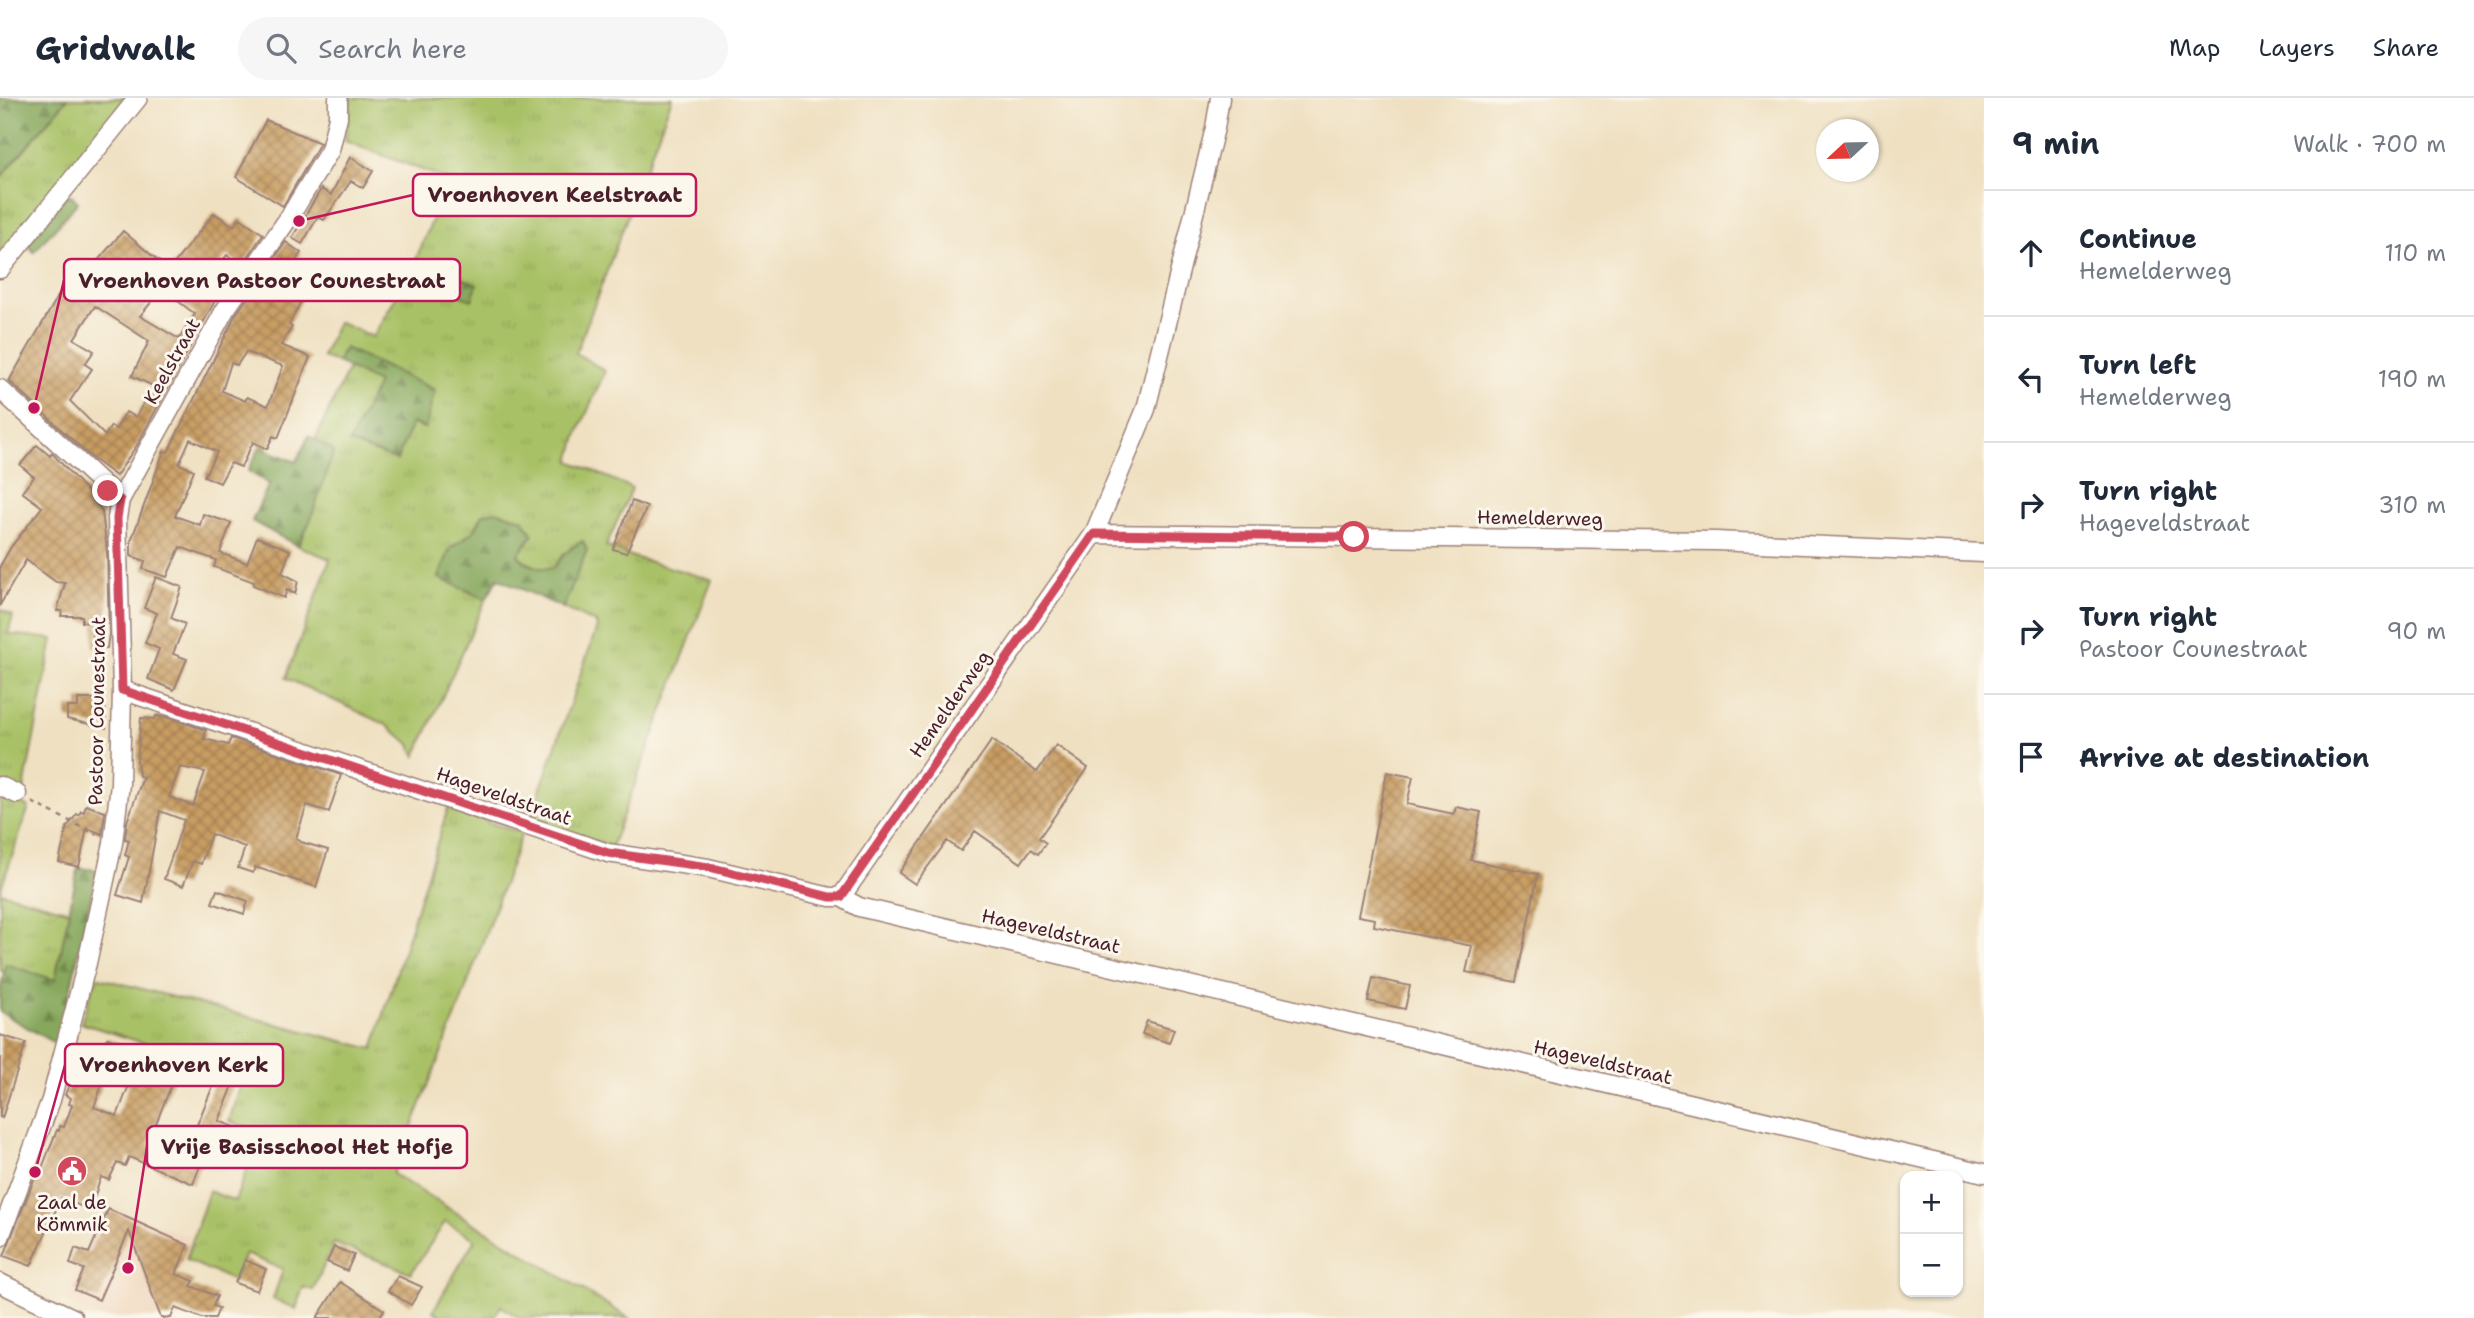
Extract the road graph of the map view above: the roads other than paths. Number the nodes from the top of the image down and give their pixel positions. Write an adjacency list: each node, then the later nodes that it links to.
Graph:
1 (138, 98): 4 (street)
2 (338, 98): 6 (street, Keelstraat)
3 (1220, 98): 7 (street, Hemelderweg)
4 (0, 269)
5 (0, 389): 6 (street)
6 (120, 500): 9 (street, Pastoor Counestraat)
7 (1094, 534): 8 (street, Hemelderweg); 12 (street, Hemelderweg)
8 (1984, 553)
9 (122, 690): 12 (street, Hageveldstraat); 14 (street, Pastoor Counestraat)
10 (0, 786): 11 (street)
11 (17, 794)
12 (841, 897): 13 (street, Hageveldstraat)
13 (1984, 1173)
14 (0, 1237)
15 (0, 1283): 16 (street)
16 (73, 1318)

